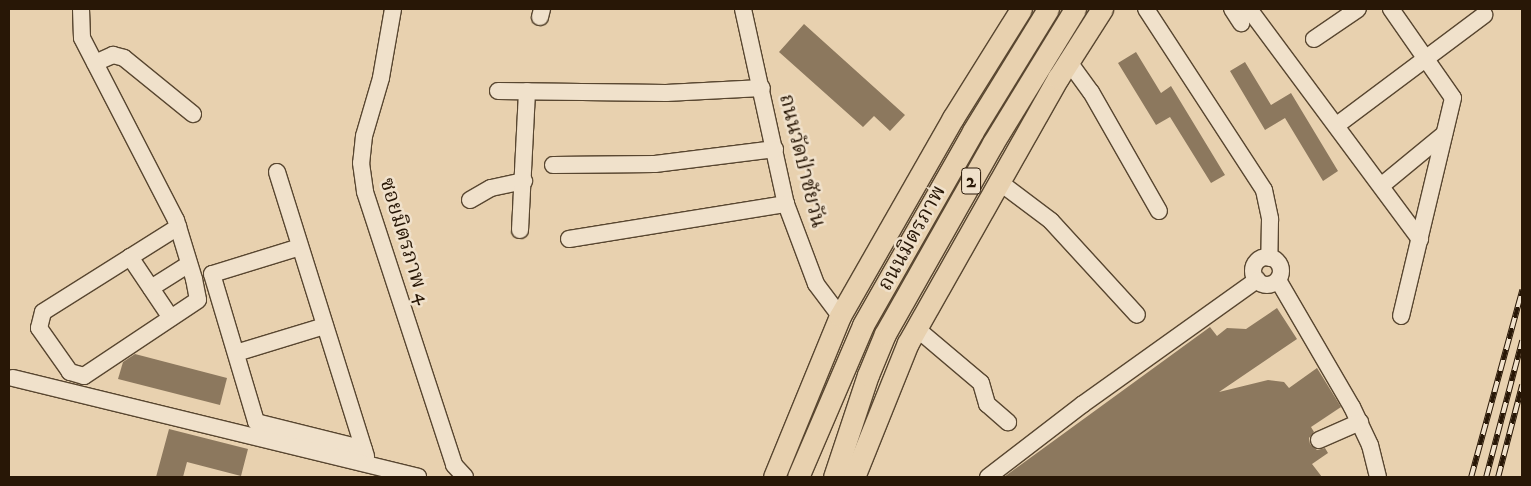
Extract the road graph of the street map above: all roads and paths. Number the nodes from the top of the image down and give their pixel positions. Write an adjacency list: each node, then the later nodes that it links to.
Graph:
1 (81, 9): 18 (street)
2 (392, 9): 61 (street, ซอยมิตรภาพ 4)
3 (743, 9): 19 (street, ถนนวัดป่าชัยวัน)
4 (1021, 9): 47 (main road, ถนนมิตรภาพ / 2)
5 (1048, 9): 64 (main road, ถนนมิตรภาพ / 2)
6 (1094, 9): 12 (main road)
7 (1102, 9): 17 (main road, 2)
8 (1146, 9): 40 (street)
9 (1232, 9): 14 (street)
10 (1358, 9): 15 (street)
11 (1391, 9): 16 (street)
12 (1073, 12): 59 (main road, ถนนมิตรภาพ / 2)
13 (1484, 15): 16 (street)
14 (1245, 16): 23 (street)
15 (1314, 39)
16 (1425, 58): 23 (street); 24 (street)
17 (1069, 62): 29 (main road, 2); 33 (street)
18 (95, 63): 22 (street); 34 (street)
19 (762, 88): 21 (street); 25 (street, ถนนวัดป่าชัยวัน)
20 (498, 91): 21 (street)
21 (527, 91): 28 (street)
22 (193, 114)
23 (1337, 125): 30 (street)
24 (1444, 134): 30 (street); 37 (street)
25 (775, 149): 26 (street); 32 (street, ถนนวัดป่าชัยวัน)
26 (553, 164)
27 (277, 172): 38 (street)
28 (524, 182): 31 (street); 35 (street)
29 (998, 182): 46 (street); 51 (main road, 2)
30 (1381, 186): 37 (street)
31 (470, 200)
32 (786, 204): 36 (street); 47 (street, ถนนวัดป่าชัยวัน)
33 (1159, 211)
34 (178, 227): 39 (street); 41 (street)
35 (520, 230)
36 (569, 239)
37 (1420, 239): 48 (street)
38 (300, 247): 42 (street); 50 (street)
39 (130, 257): 45 (street); 49 (street)
40 (1269, 258): 43 (street); 44 (street)
41 (192, 271): 42 (street); 45 (street); 49 (street)
42 (212, 274): 52 (street)
43 (1257, 280): 44 (street); 65 (street)
44 (1278, 280): 55 (street)
45 (151, 288): 49 (street)
46 (1137, 315)
47 (840, 316): 57 (main road, ถนนมิตรภาพ)
48 (1402, 316)
49 (171, 318)
50 (325, 326): 52 (street); 58 (street)
51 (916, 328): 54 (street); 59 (main road, 2)
52 (236, 353): 58 (street)
53 (13, 378): 58 (street)
54 (1008, 422)
55 (1360, 422): 56 (street); 66 (street)
56 (1319, 440)
57 (782, 451): 62 (main road, ถนนมิตรภาพ); 63 (main road)
58 (367, 464): 60 (street)
59 (840, 476)
60 (418, 477)
61 (465, 477)
62 (774, 477)
63 (780, 477)
64 (798, 477)
65 (988, 477)
66 (1378, 477)

